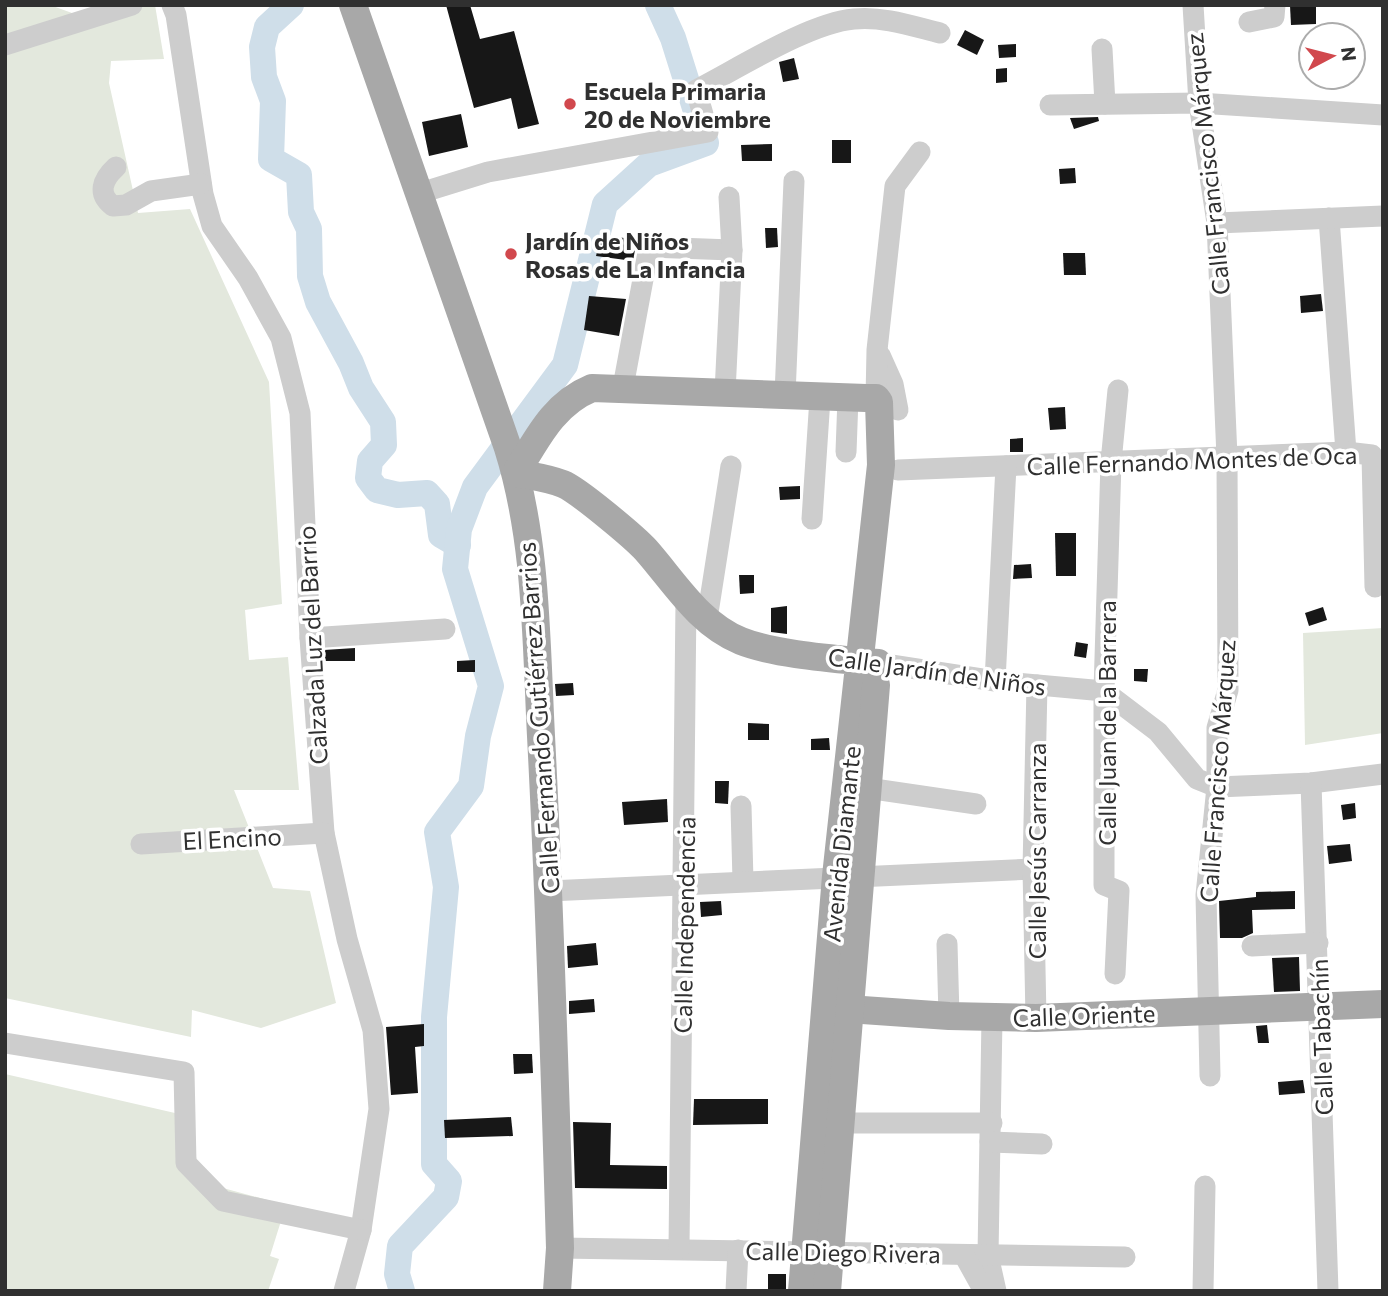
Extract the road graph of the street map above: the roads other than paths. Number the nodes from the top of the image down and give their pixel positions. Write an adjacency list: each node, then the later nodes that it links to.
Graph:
1 (132, 5): 8 (street)
2 (1193, 5): 10 (street, Calle Francisco Márquez)
3 (356, 6): 18 (main road, Calle Fernando Gutiérrez Barrios)
4 (177, 8): 17 (street, Calzada Luz del Barrio)
5 (1274, 11): 6 (street)
6 (1249, 22)
7 (940, 33): 18 (street)
8 (5, 45)
9 (1102, 49): 11 (street)
10 (1199, 103): 11 (street); 13 (street); 22 (street, Calle Francisco Márquez)
11 (1105, 104): 12 (street)
12 (1050, 105)
13 (1383, 115)
14 (920, 152): 30 (street)
15 (116, 167): 17 (street)
16 (794, 181): 27 (street)
17 (201, 184): 43 (street, Calzada Luz del Barrio)
18 (417, 194): 31 (main road, Calle Fernando Gutiérrez Barrios)
19 (729, 197): 23 (street)
20 (1383, 216): 21 (street)
21 (1329, 218): 22 (street); 33 (street)
22 (1217, 223): 34 (street, Calle Francisco Márquez)
23 (732, 250): 24 (street); 26 (street)
24 (623, 387): 26 (main road); 31 (main road)
25 (1118, 390): 35 (street, Calle Juan de la Barrera)
26 (725, 392): 27 (main road)
27 (785, 395): 28 (main road)
28 (820, 398): 29 (main road); 39 (street)
29 (848, 398): 30 (main road); 32 (street)
30 (887, 404): 38 (main road, Avenida Diamante)
31 (509, 451): 41 (main road, Calle Jardín de Niños); 60 (main road, Calle Fernando Gutiérrez Barrios)
32 (846, 452)
33 (1346, 452): 34 (street, Calle Fernando Montes de Oca); 40 (street, Calle Fernando Montes de Oca)
34 (1227, 457): 35 (street, Calle Fernando Montes de Oca); 51 (street, Calle Francisco Márquez)
35 (1111, 462): 37 (street, Calle Fernando Montes de Oca); 47 (street, Calle Juan de la Barrera)
36 (731, 466): 41 (street, Calle Independencia)
37 (1006, 466): 38 (street, Calle Fernando Montes de Oca); 45 (street)
38 (890, 468): 44 (main road, Avenida Diamante)
39 (811, 519)
40 (1375, 587)
41 (697, 610): 44 (main road, Calle Jardín de Niños); 59 (street, Calle Independencia)
42 (445, 629): 43 (street)
43 (310, 638): 54 (street, Calzada Luz del Barrio)
44 (869, 662): 45 (street, Calle Jardín de Niños); 50 (main road, Avenida Diamante); 57 (main road, Avenida Diamante)
45 (995, 681): 46 (street, Calle Jardín de Niños)
46 (1037, 685): 47 (street, Calle Jardín de Niños); 56 (street, Calle Jesús Carranza)
47 (1104, 691): 51 (street); 64 (street, Calle Juan de la Barrera)
48 (1383, 774): 49 (street)
49 (1311, 783): 51 (street); 61 (street, Calle Tabachín)
50 (867, 788): 52 (street); 57 (main road, Avenida Diamante)
51 (1217, 788): 68 (street, Calle Francisco Márquez)
52 (976, 804)
53 (741, 806): 58 (street)
54 (324, 833): 55 (street, El Encino); 78 (street, Calzada Luz del Barrio)
55 (141, 844)
56 (1033, 869): 57 (street); 71 (street, Calle Jesús Carranza)
57 (848, 876): 58 (street); 67 (main road, Avenida Diamante); 82 (main road, Avenida Diamante)
58 (743, 881): 59 (street)
59 (685, 883): 60 (street); 80 (street, Calle Independencia)
60 (549, 891): 79 (main road, Calle Fernando Gutiérrez Barrios)
61 (1318, 943): 63 (street); 66 (street, Calle Tabachín)
62 (947, 944): 69 (street)
63 (1252, 946)
64 (1115, 974)
65 (1383, 1004): 66 (main road, Calle Oriente)
66 (1321, 1006): 68 (main road, Calle Oriente); 94 (street, Calle Tabachín)
67 (848, 1009): 69 (main road, Calle Oriente); 74 (main road, Avenida Diamante)
68 (1209, 1010): 71 (main road, Calle Oriente); 73 (street, Calle Francisco Márquez)
69 (949, 1016): 70 (main road, Calle Oriente)
70 (992, 1018): 71 (main road, Calle Oriente); 75 (street)
71 (1036, 1018)
72 (5, 1043): 78 (street)
73 (1210, 1076)
74 (842, 1123): 75 (street); 82 (main road, Avenida Diamante)
75 (991, 1133): 76 (street); 84 (street)
76 (1042, 1144)
77 (1205, 1186): 93 (street)
78 (361, 1230): 86 (street, Calzada Luz del Barrio)
79 (560, 1248): 80 (street, Calle Diego Rivera); 87 (main road, Calle Fernando Gutiérrez Barrios)
80 (679, 1250): 81 (street, Calle Diego Rivera)
81 (738, 1250): 82 (street, Calle Diego Rivera); 88 (street)
82 (819, 1251): 83 (street, Calle Diego Rivera); 89 (main road, Avenida Diamante); 90 (main road, Avenida Diamante)
83 (964, 1255): 84 (street, Calle Diego Rivera); 91 (street)
84 (988, 1255): 85 (street, Calle Diego Rivera); 92 (street)
85 (1125, 1257)
86 (344, 1291)
87 (557, 1291)
88 (736, 1291)
89 (802, 1291)
90 (827, 1291)
91 (984, 1291)
92 (996, 1291)
93 (1203, 1291)
94 (1328, 1291)

